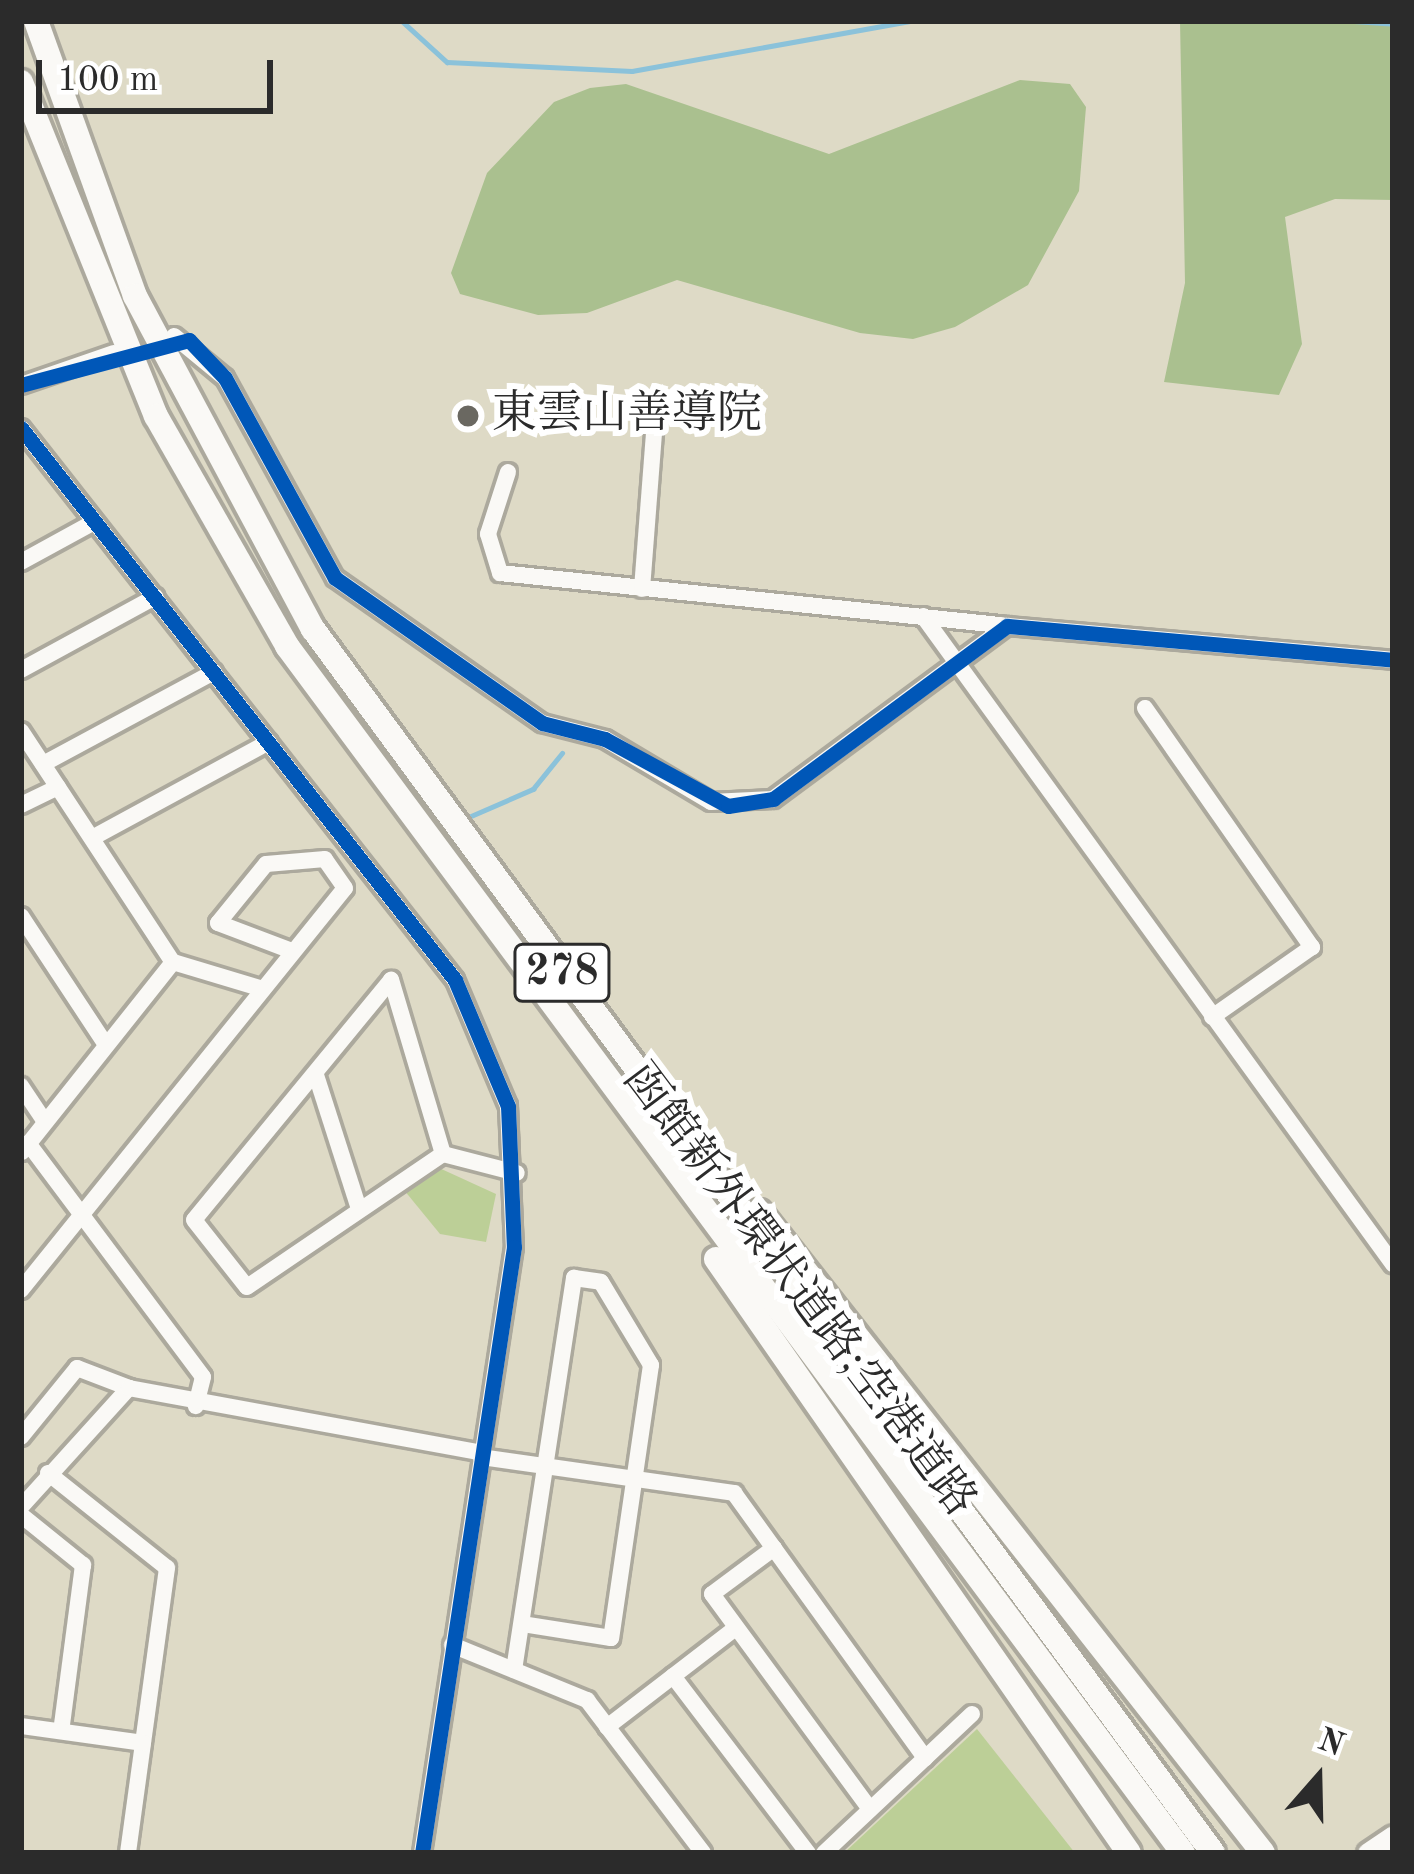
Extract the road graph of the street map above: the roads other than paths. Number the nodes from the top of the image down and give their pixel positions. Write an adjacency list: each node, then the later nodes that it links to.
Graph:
1 (36, 21): 31 (highway, 函館新外環状道路;空港道路 / 278)
2 (21, 82): 27 (highway, 函館新外環状道路;空港道路 / 278)
3 (174, 336): 15 (street)
4 (114, 353): 5 (street)
5 (21, 385)
6 (655, 420): 11 (street)
7 (21, 428): 9 (street)
8 (508, 472): 11 (street)
9 (94, 522): 10 (street); 12 (street)
10 (21, 562)
11 (642, 589): 13 (street)
12 (155, 597): 17 (street); 18 (street)
13 (922, 616): 14 (street); 15 (street)
14 (1007, 626): 15 (street); 16 (street)
15 (951, 658): 32 (street)
16 (1393, 660)
17 (21, 670)
18 (214, 673): 21 (street); 22 (street)
19 (1144, 708): 32 (street)
20 (21, 731): 22 (street)
21 (269, 742): 25 (street); 39 (street)
22 (43, 764): 23 (street)
23 (58, 787): 24 (street); 25 (street)
24 (21, 805)
25 (92, 838): 29 (street)
26 (21, 916): 33 (street)
27 (504, 949): 71 (highway); 72 (highway, 函館新外環状道路;空港道路 / 278)
28 (292, 951): 28 (street); 30 (street)
29 (173, 962): 30 (street); 33 (street)
30 (263, 989): 41 (street)
31 (592, 1012): 73 (highway, 函館新外環状道路;空港道路 / 278); 74 (highway)
32 (1212, 1017): 42 (street)
33 (106, 1046): 36 (street)
34 (316, 1075): 38 (street); 40 (street); 40 (street)
35 (21, 1086): 36 (street)
36 (46, 1122): 37 (street)
37 (25, 1148): 41 (street)
38 (443, 1154): 39 (street); 40 (street)
39 (517, 1173): 47 (street)
40 (359, 1209)
41 (82, 1215): 43 (street); 45 (street)
42 (1393, 1264)
43 (21, 1290)
44 (129, 1388): 45 (street); 46 (street); 49 (street)
45 (196, 1406): 47 (street)
46 (21, 1437)
47 (482, 1455): 48 (street); 55 (street)
48 (546, 1466): 50 (street); 50 (street); 53 (street)
49 (48, 1473): 51 (street); 62 (street)
50 (634, 1478): 52 (street); 53 (street)
51 (21, 1511): 61 (street)
52 (774, 1548): 54 (street); 63 (street)
53 (523, 1624): 56 (street)
54 (733, 1630): 57 (street); 64 (street)
55 (452, 1645): 56 (street); 67 (street)
56 (514, 1670): 60 (street)
57 (673, 1676): 60 (street); 69 (street)
58 (972, 1714): 63 (street)
59 (21, 1726): 61 (street)
60 (607, 1727): 68 (street)
61 (61, 1731): 62 (street)
62 (143, 1743): 66 (street)
63 (925, 1758): 64 (street)
64 (870, 1809): 70 (street)
65 (1393, 1836): 75 (main road)
66 (128, 1853)
67 (422, 1853)
68 (703, 1853)
69 (808, 1853)
70 (824, 1853)
71 (1129, 1853)
72 (1183, 1853)
73 (1213, 1853)
74 (1263, 1853)
75 (1369, 1853)

